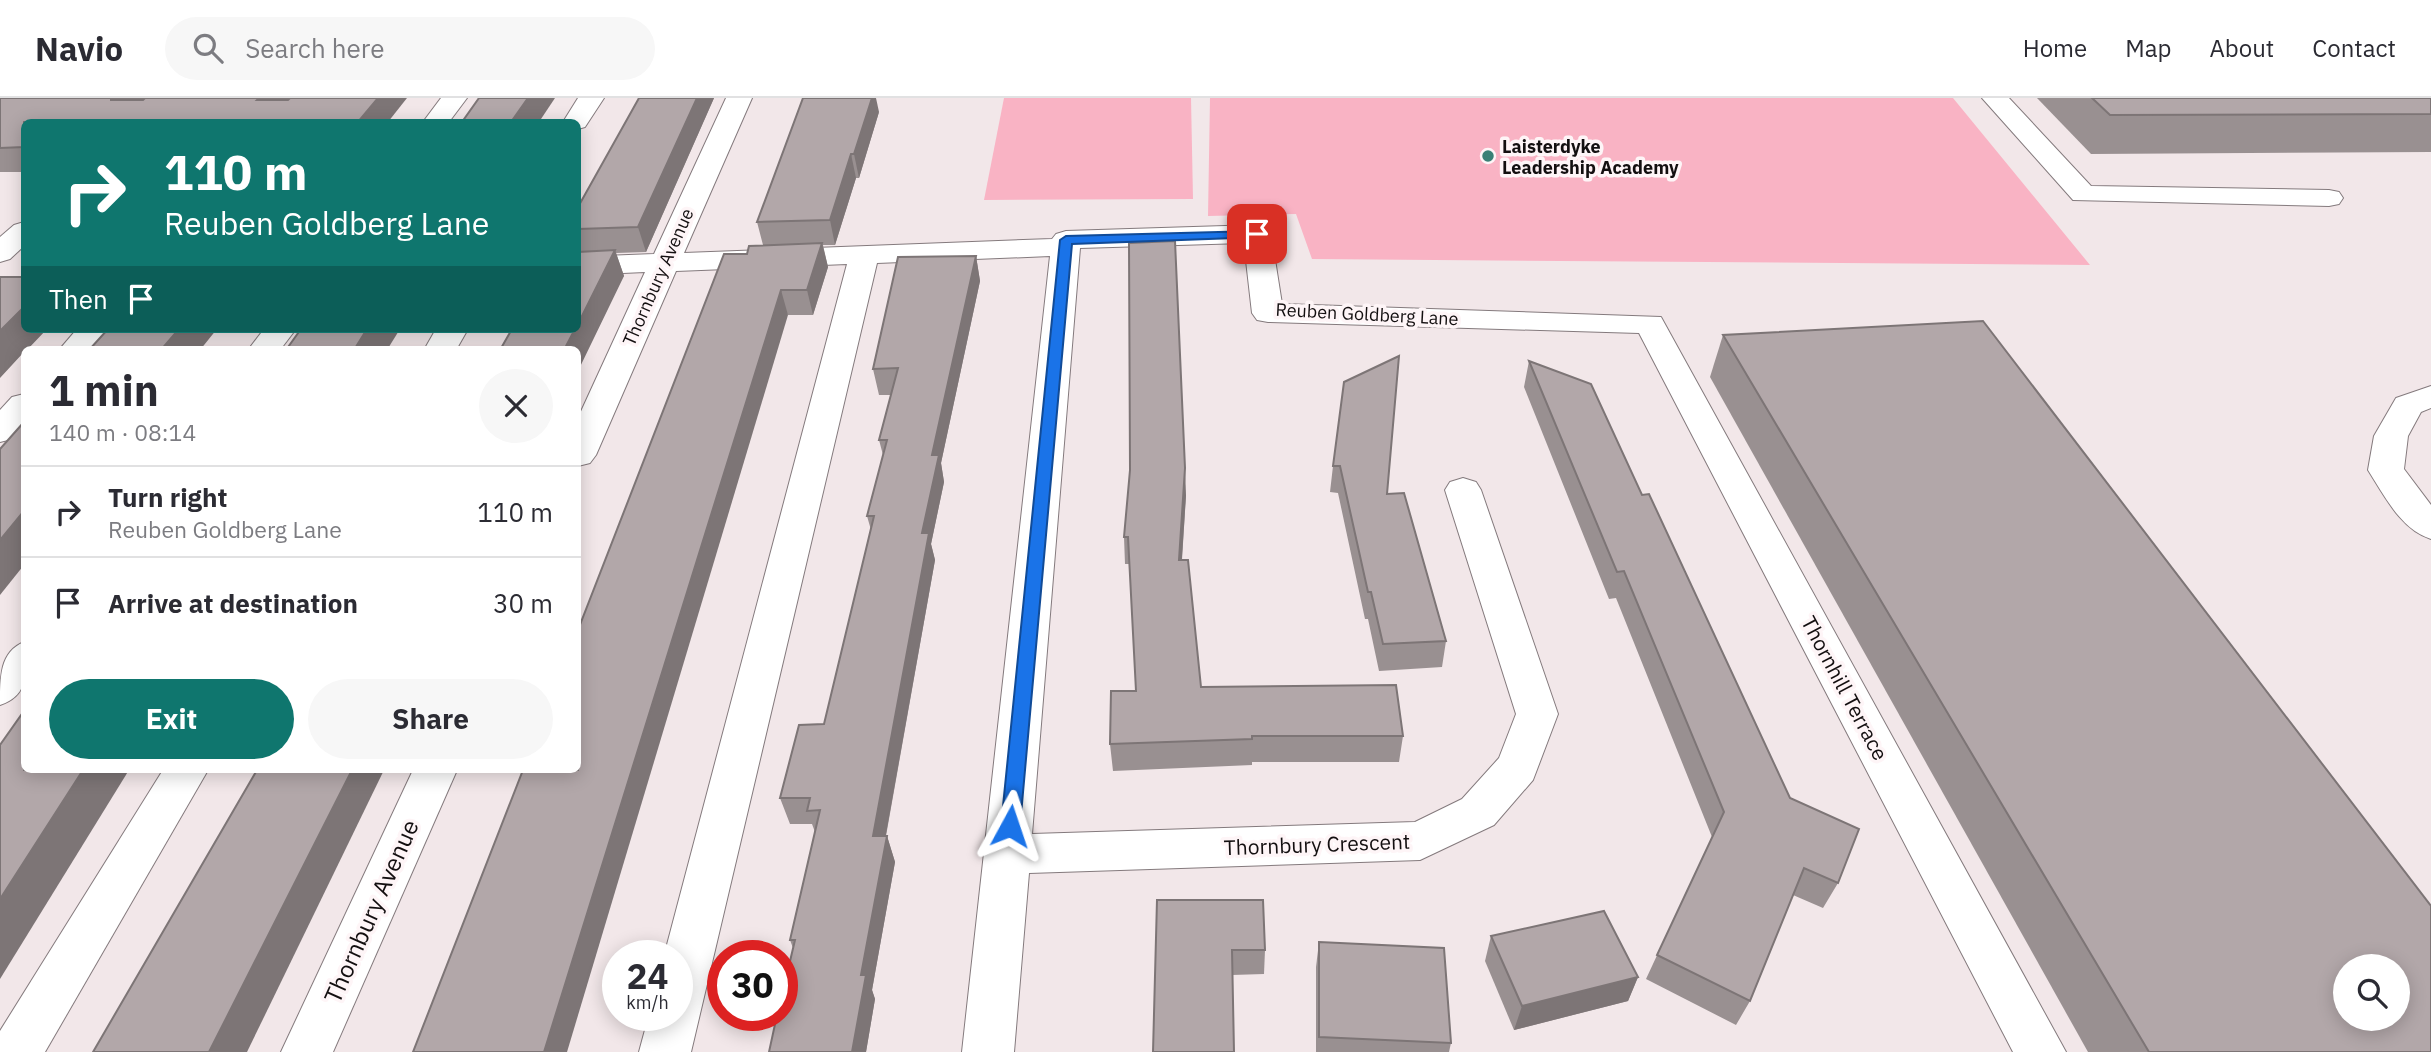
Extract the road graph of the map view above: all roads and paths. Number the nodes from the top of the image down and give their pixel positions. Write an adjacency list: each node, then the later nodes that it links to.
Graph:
1 (454, 98): 5 (street)
2 (591, 98): 6 (street)
3 (739, 98): 12 (street, Thornbury Avenue)
4 (1995, 98): 7 (street)
5 (438, 119)
6 (578, 119)
7 (2329, 198)
8 (21, 233): 10 (street)
9 (1065, 244): 11 (street); 14 (street, Reuben Goldberg Lane); 27 (street)
10 (0, 253)
11 (864, 255): 12 (street); 28 (street)
12 (665, 263): 13 (street); 20 (street, Thornbury Avenue)
13 (581, 267)
14 (1650, 324): 34 (street, Thornhill Terrace)
15 (90, 333): 16 (street)
16 (79, 346)
17 (2431, 396): 22 (street)
18 (21, 407): 19 (street)
19 (0, 431)
20 (581, 448)
21 (1463, 490): 27 (street, Thornbury Crescent)
22 (2431, 526)
23 (21, 661): 24 (street)
24 (0, 688)
25 (185, 773): 30 (street)
26 (434, 773): 31 (street, Thornbury Avenue)
27 (1007, 854): 33 (street)
28 (693, 940)
29 (670, 1031): 32 (street)
30 (16, 1052)
31 (307, 1052)
32 (665, 1052)
33 (988, 1052)
34 (2040, 1052)

